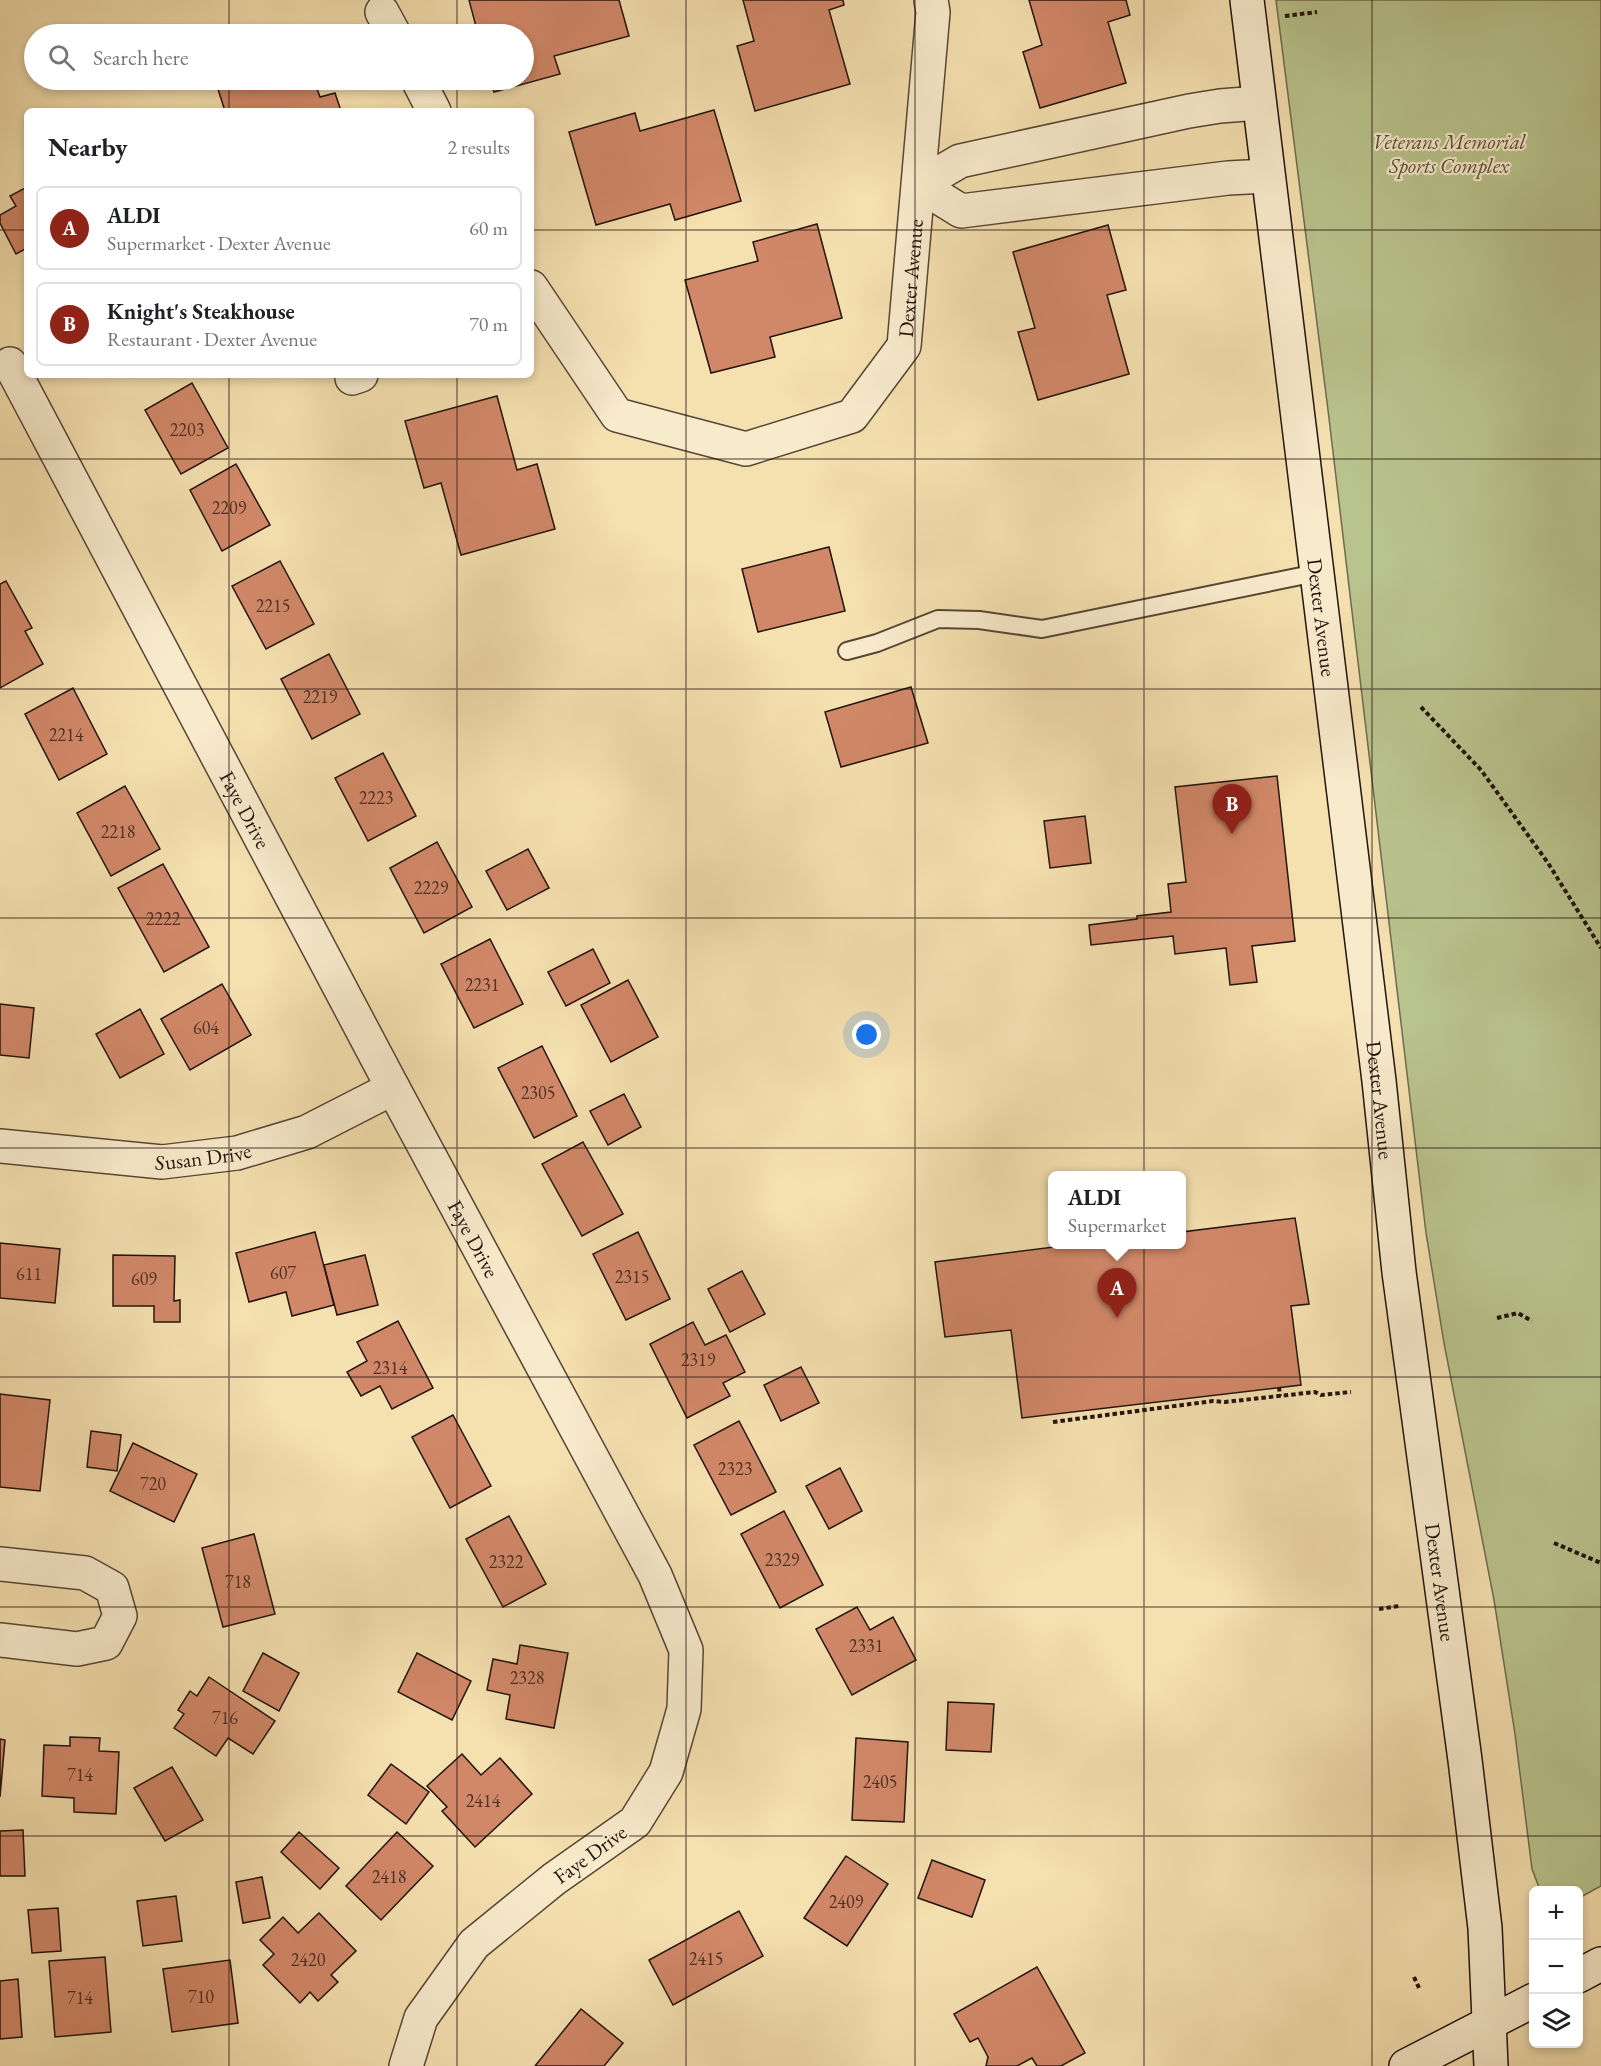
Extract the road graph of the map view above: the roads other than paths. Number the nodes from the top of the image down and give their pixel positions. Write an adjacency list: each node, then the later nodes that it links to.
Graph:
1 (931, 0): 7 (street, Dexter Avenue)
2 (1247, 0): 4 (street, Dexter Avenue)
3 (423, 90): 5 (street)
4 (1259, 103): 6 (street, Dexter Avenue); 7 (street)
5 (432, 108)
6 (1267, 176): 7 (street, Dexter Avenue); 10 (street, Dexter Avenue)
7 (919, 185): 8 (street, Dexter Avenue)
8 (536, 304)
9 (12, 363): 12 (street, Faye Drive)
10 (1316, 573): 11 (lane); 19 (street, Dexter Avenue)
11 (847, 651)
12 (393, 1088): 13 (street, Susan Drive); 20 (street, Faye Drive)
13 (0, 1146)
14 (0, 1563): 15 (street)
15 (0, 1640)
16 (1601, 1964): 17 (street)
17 (1583, 1973)
18 (1529, 2002): 19 (street)
19 (1489, 2024): 21 (street); 22 (street, Dexter Avenue)
20 (406, 2066)
21 (1406, 2066)
22 (1491, 2066)

